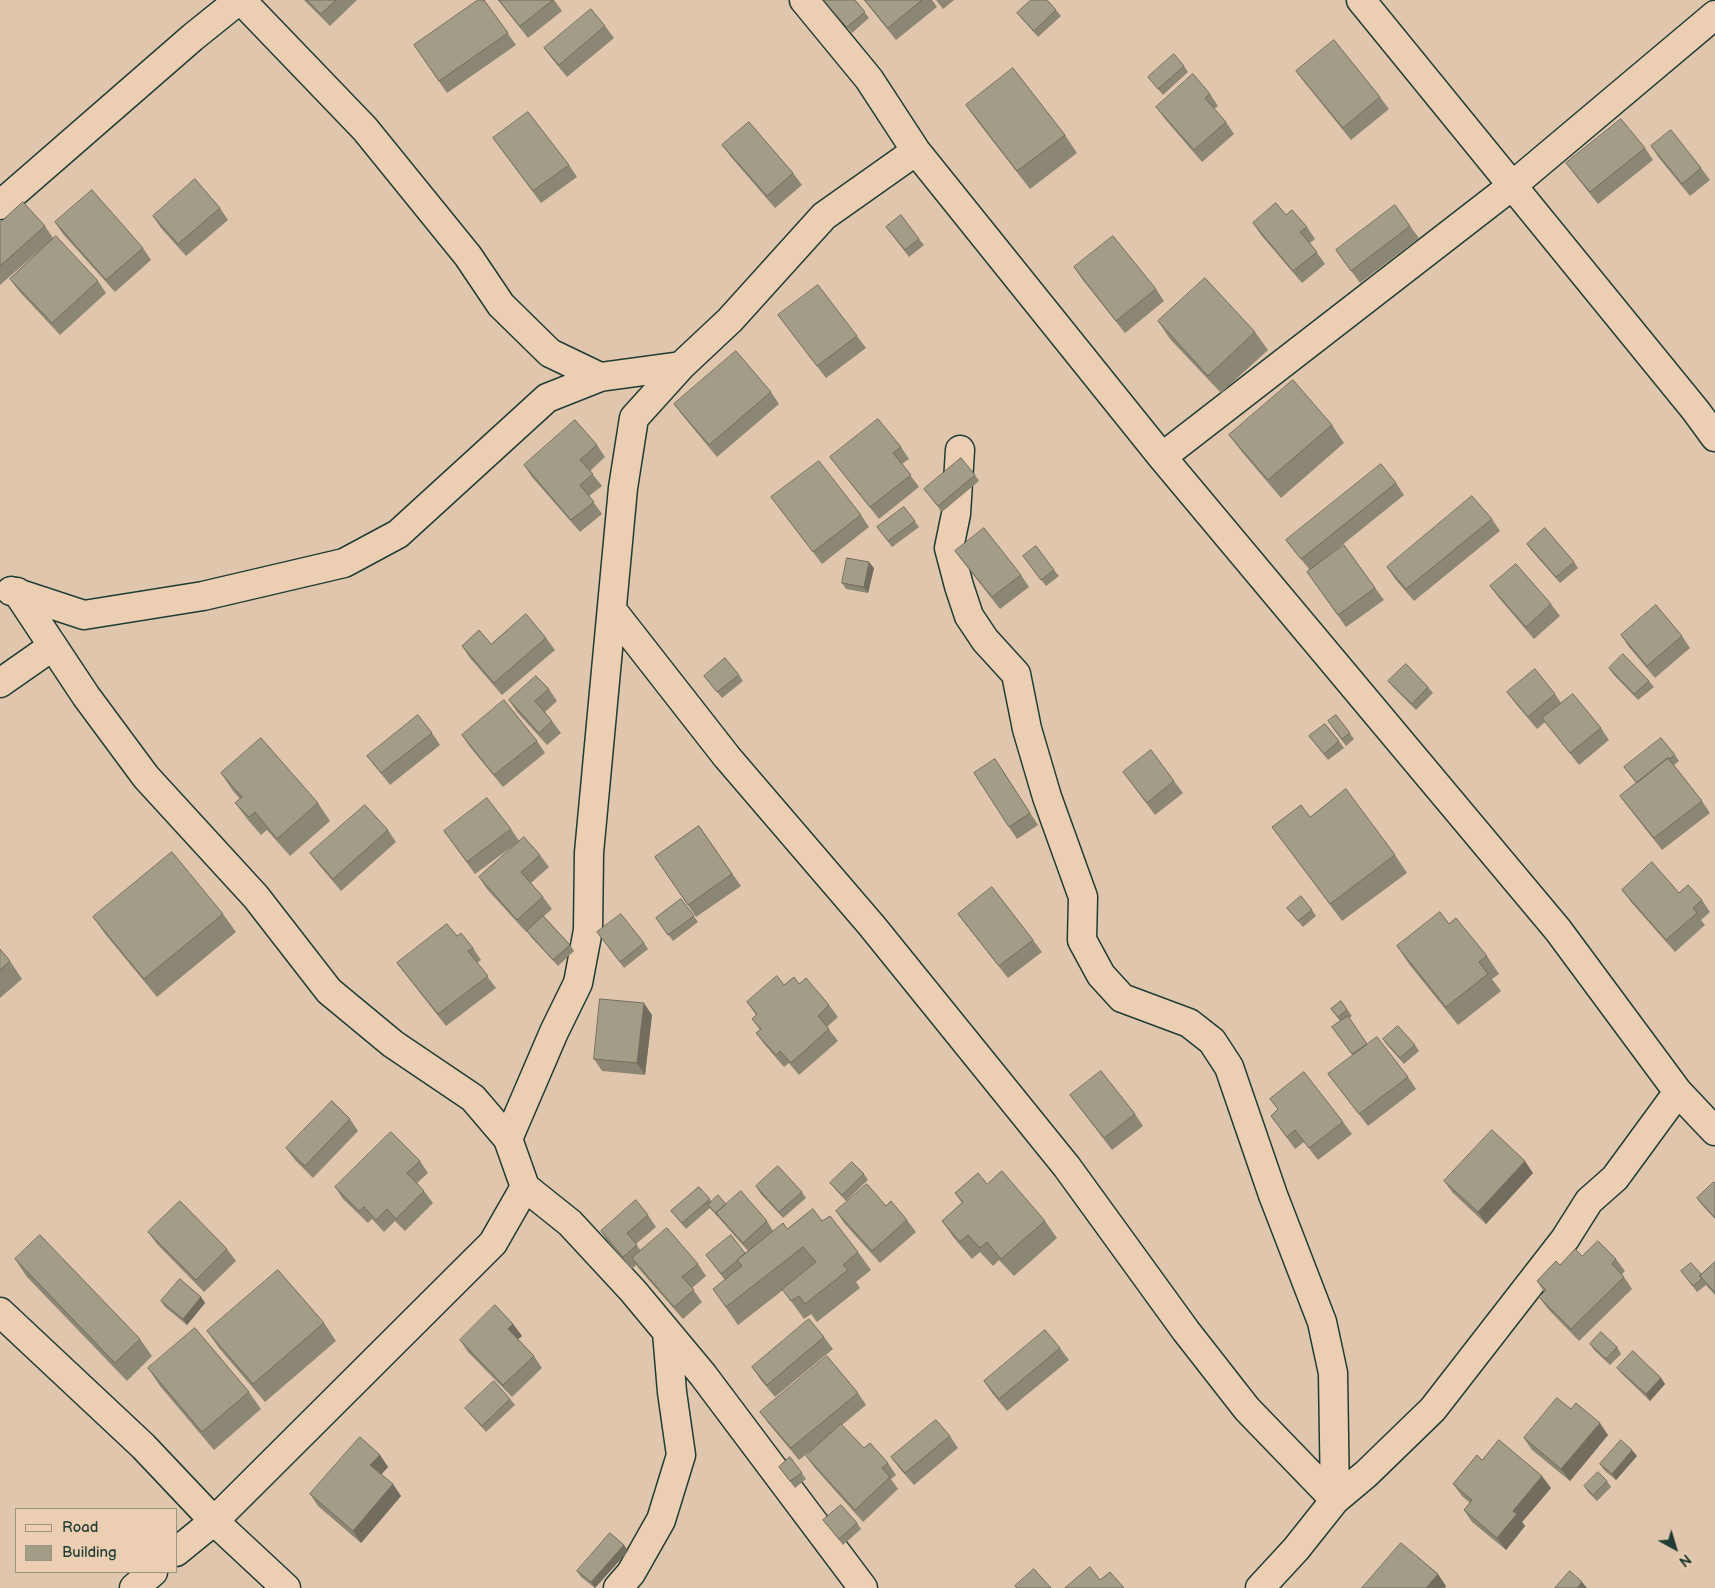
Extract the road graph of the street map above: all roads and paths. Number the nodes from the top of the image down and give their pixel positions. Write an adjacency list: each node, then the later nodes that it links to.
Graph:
1 (804, 0): 5 (street)
2 (1361, 0): 6 (street)
3 (228, 3): 7 (street); 9 (street)
4 (1715, 15): 6 (street)
5 (916, 151): 8 (street); 12 (street)
6 (1513, 185): 10 (street); 12 (street)
7 (0, 205)
8 (681, 366): 9 (street); 14 (street)
9 (600, 377): 13 (street)
10 (1715, 437)
11 (960, 450): 23 (street)
12 (1162, 457): 17 (street)
13 (8, 590): 15 (street)
14 (612, 610): 19 (street); 23 (street)
15 (53, 646): 16 (street); 19 (street)
16 (0, 683)
17 (1678, 1092): 18 (street); 23 (street)
18 (1715, 1132)
19 (508, 1139): 20 (street)
20 (526, 1187): 22 (street); 24 (street)
21 (0, 1312): 24 (street)
22 (667, 1332): 29 (street); 30 (street)
23 (1334, 1500): 31 (street)
24 (214, 1521): 25 (street); 28 (street)
25 (178, 1550)
26 (152, 1573): 27 (street)
27 (134, 1588)
28 (286, 1588)
29 (618, 1588)
30 (863, 1588)
31 (1260, 1588)

